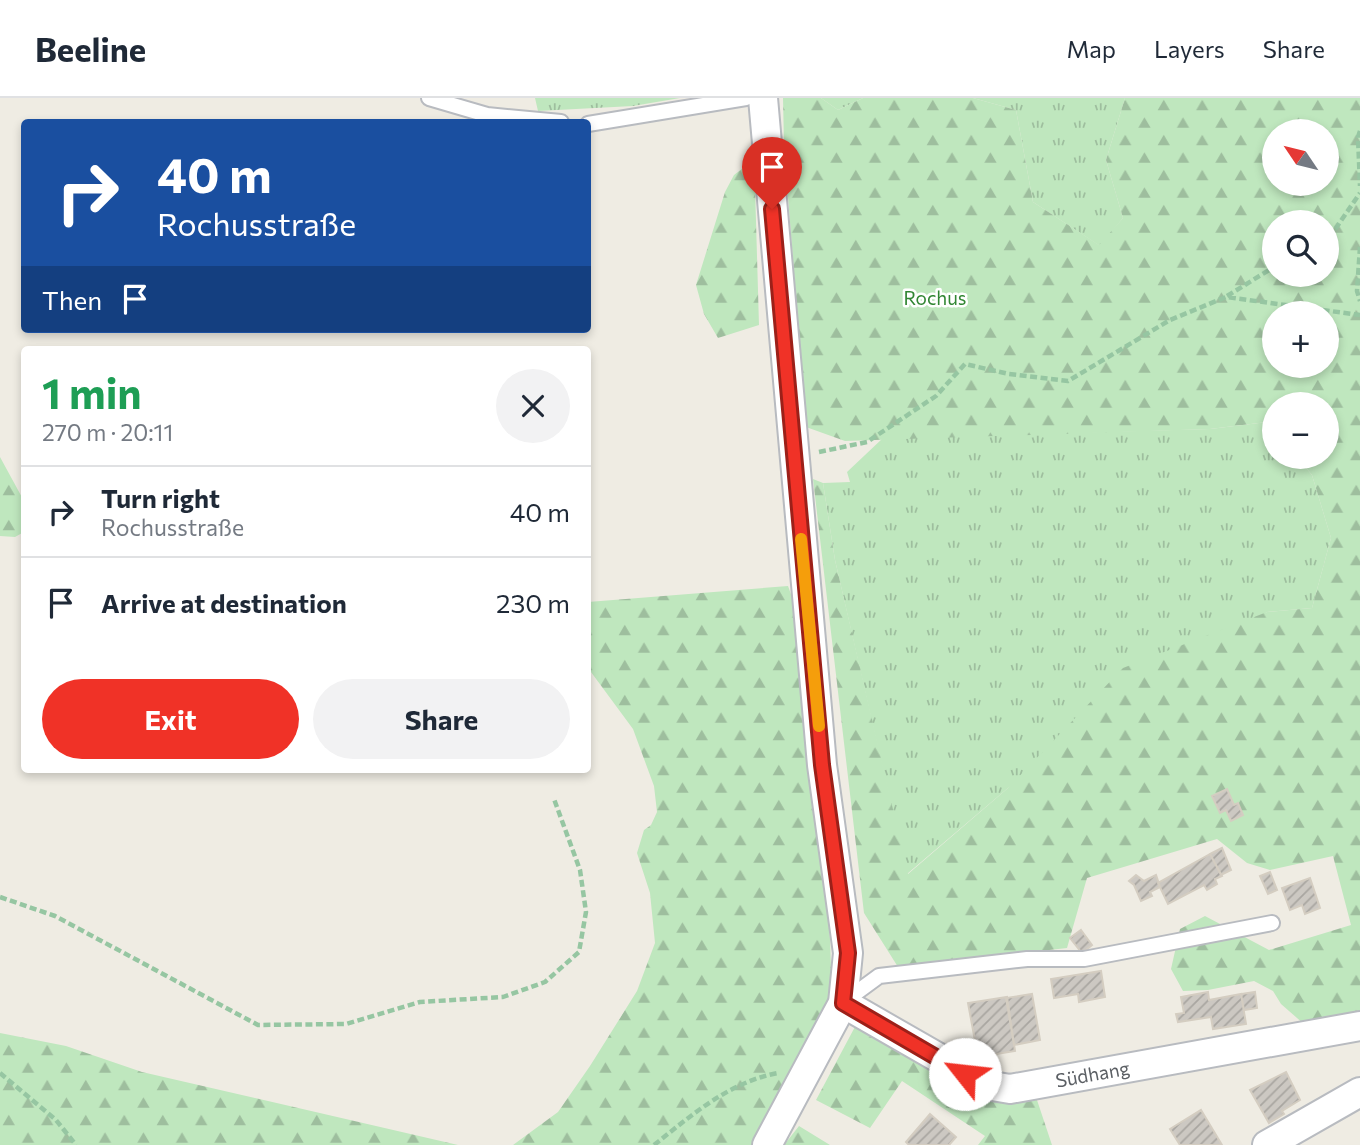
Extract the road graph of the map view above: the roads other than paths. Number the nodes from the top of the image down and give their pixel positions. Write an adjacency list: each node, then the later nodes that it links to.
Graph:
1 (429, 98): 4 (lane)
2 (746, 98): 5 (lane)
3 (763, 98): 7 (street)
4 (529, 119)
5 (591, 124)
6 (1272, 923): 7 (lane)
7 (843, 1003): 8 (street, Südhang); 10 (street)
8 (1360, 1026)
9 (1360, 1092): 11 (street)
10 (766, 1145)
11 (1267, 1145)

